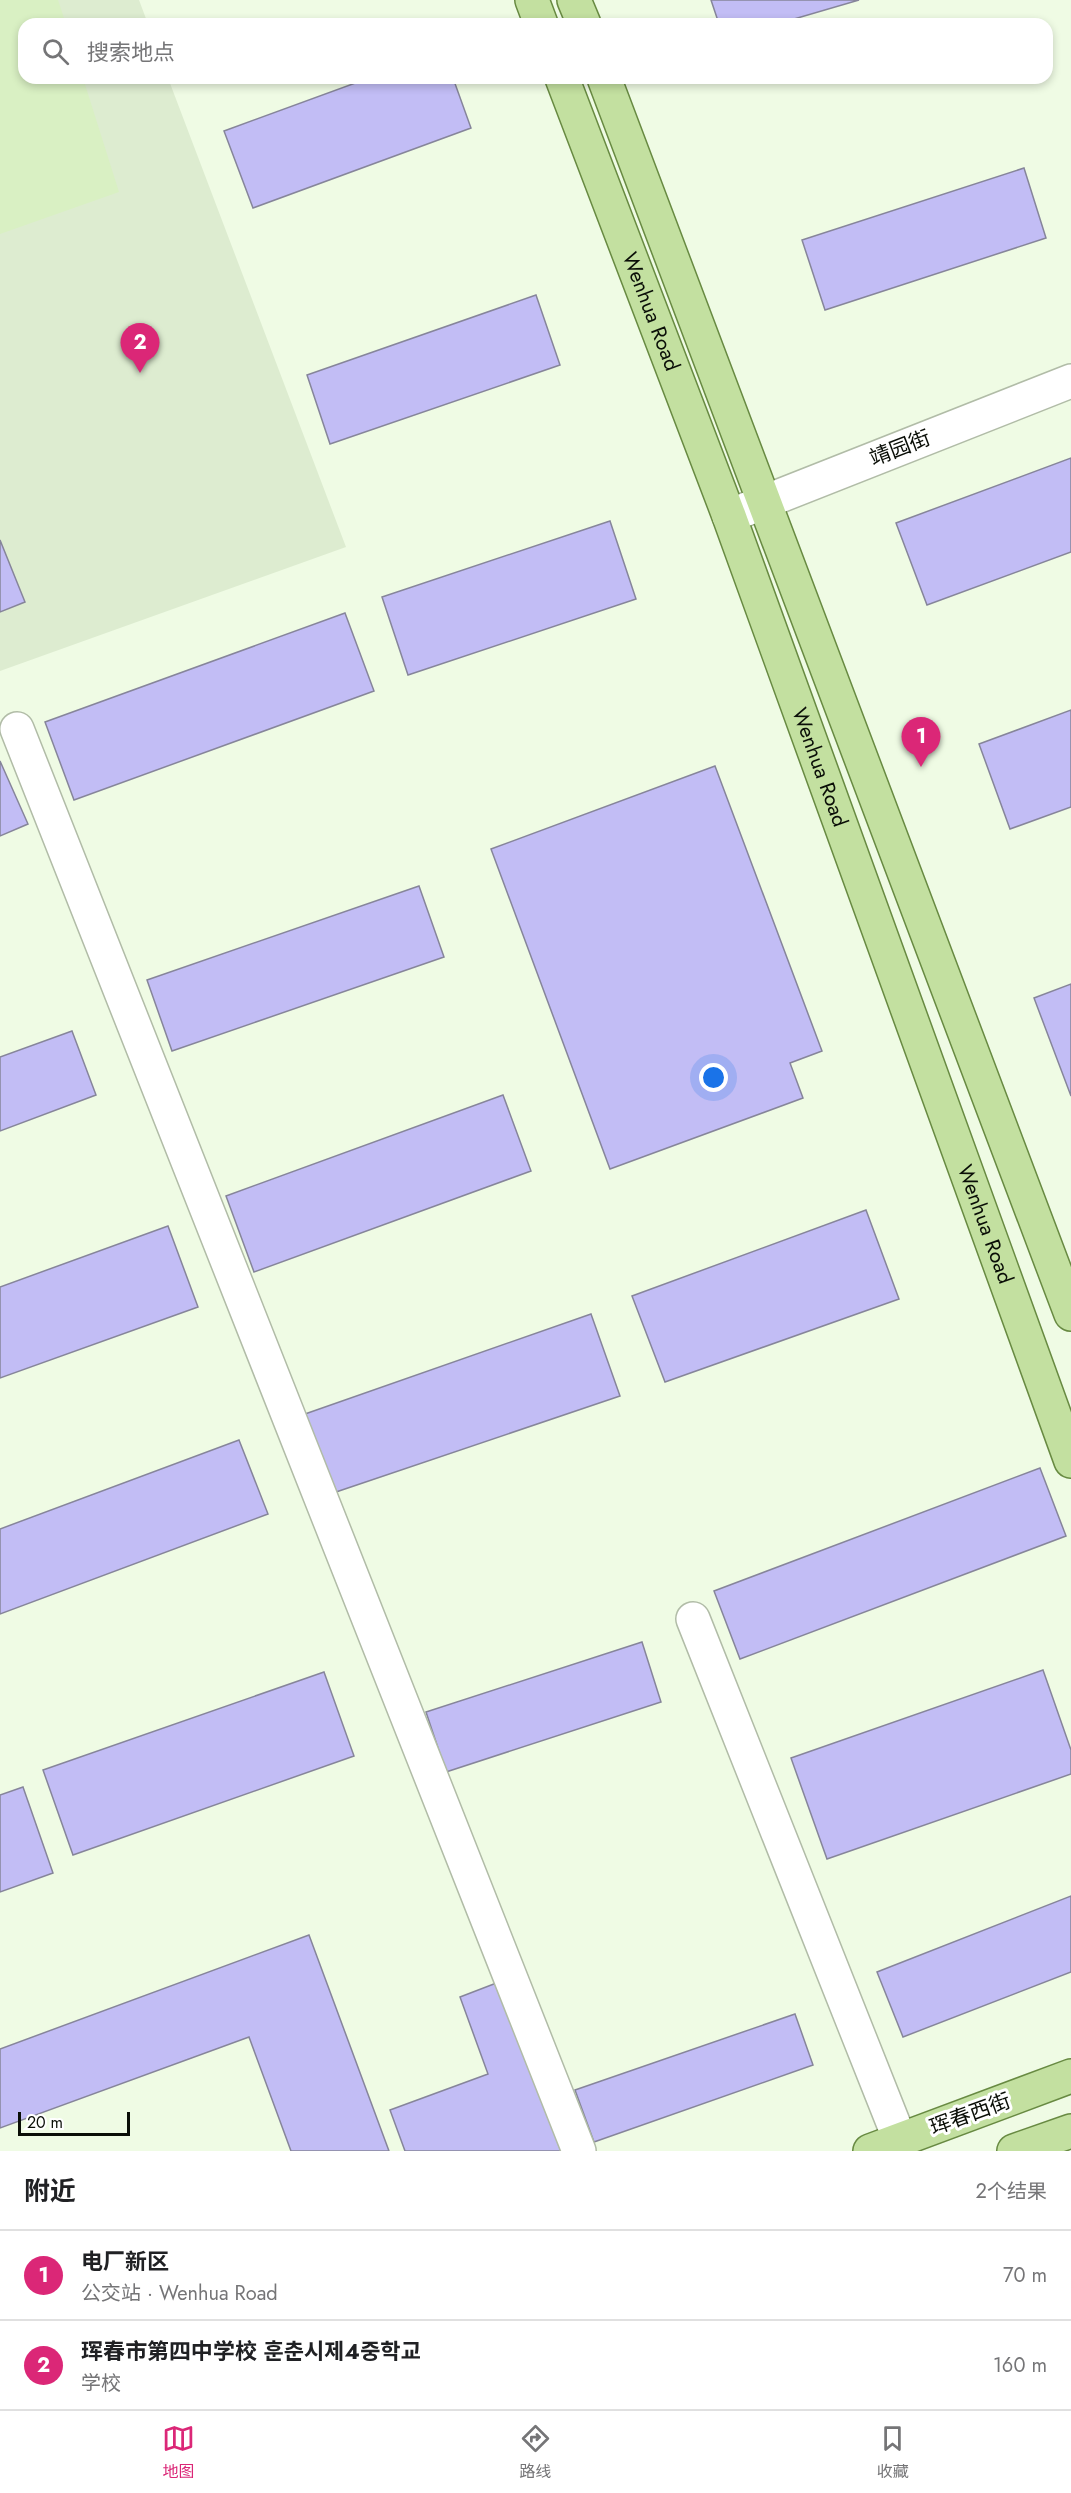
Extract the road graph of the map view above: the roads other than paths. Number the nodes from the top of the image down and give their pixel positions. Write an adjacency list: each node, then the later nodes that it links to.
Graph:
1 (532, 0): 3 (main road)
2 (574, 0): 4 (main road)
3 (539, 18)
4 (582, 18)
5 (564, 84): 9 (main road, Wenhua Road)
6 (606, 84): 8 (main road, Wenhua Road)
7 (1071, 381): 8 (street, 靖园街)
8 (764, 501): 9 (street, 靖园街); 11 (main road, Wenhua Road)
9 (729, 516): 12 (main road, Wenhua Road)
10 (17, 729): 17 (street)
11 (1071, 1314)
12 (1071, 1461)
13 (693, 1619): 16 (street)
14 (1071, 2076): 16 (main road, 珲春西街)
15 (1071, 2131): 19 (main road)
16 (900, 2140): 18 (main road, 珲春西街)
17 (579, 2151)
18 (870, 2151)
19 (1014, 2151)

